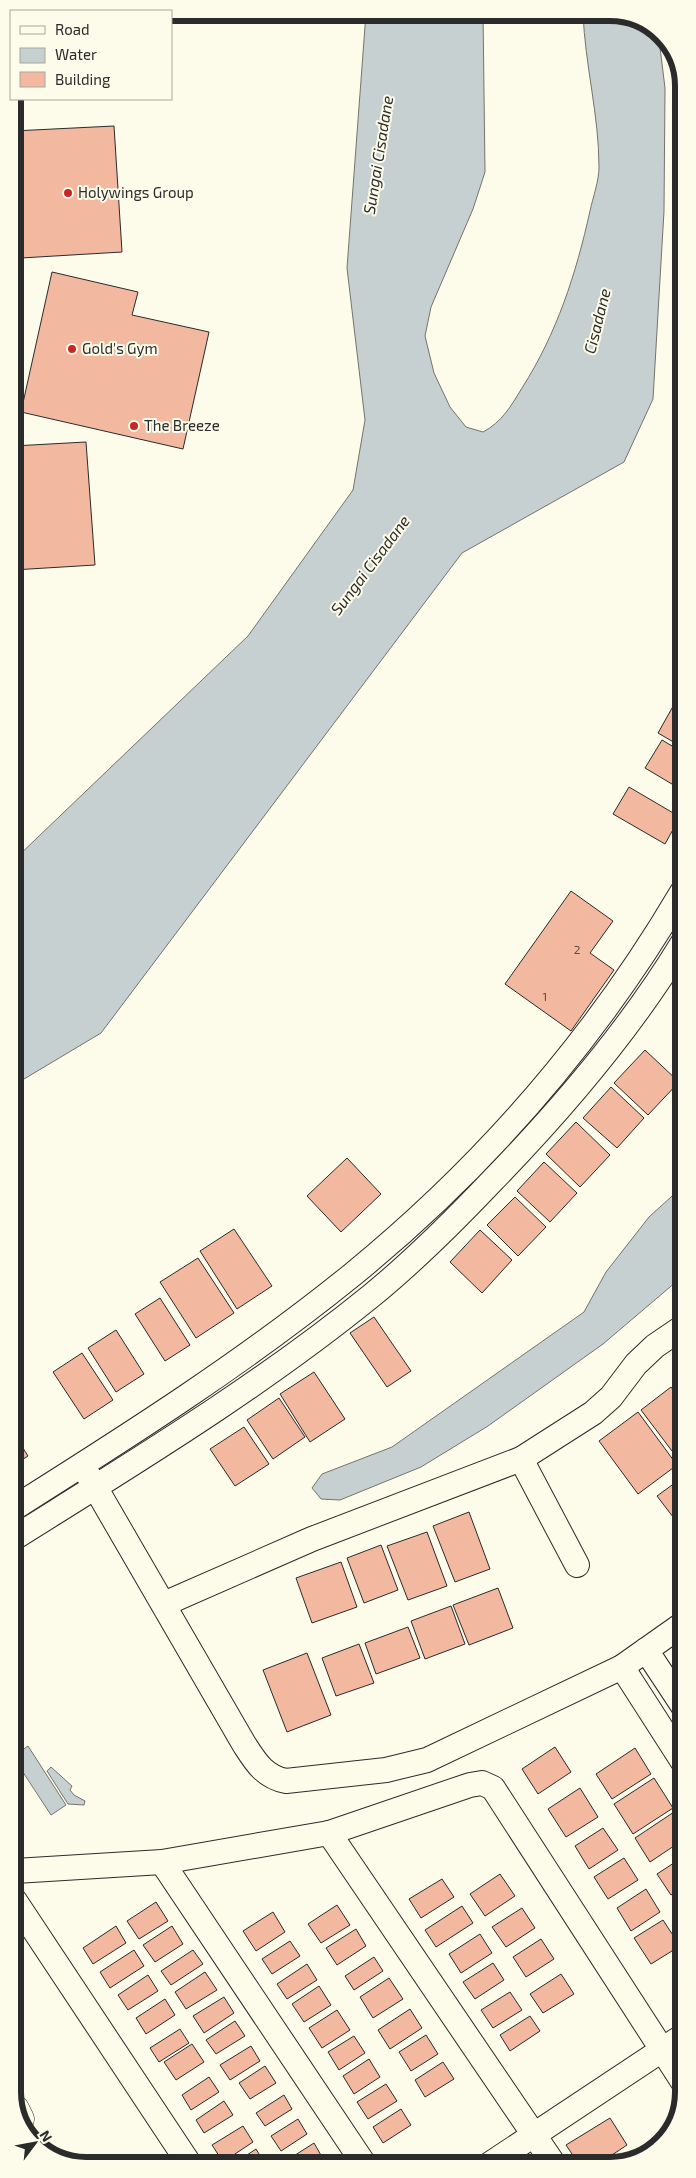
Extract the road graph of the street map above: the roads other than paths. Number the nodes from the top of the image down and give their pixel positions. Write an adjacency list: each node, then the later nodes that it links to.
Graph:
1 (675, 904): 2 (street)
2 (658, 932): 3 (street); 5 (street)
3 (675, 942)
4 (675, 956): 6 (street)
5 (467, 1170): 6 (street); 8 (street)
6 (484, 1190): 9 (street)
7 (675, 1332): 10 (street)
8 (218, 1376): 9 (street); 11 (street)
9 (233, 1396): 12 (street)
10 (521, 1459): 15 (street); 16 (street)
11 (82, 1465): 12 (street); 13 (street)
12 (97, 1486): 14 (street); 16 (street)
13 (21, 1504)
14 (21, 1534)
15 (577, 1565)
16 (164, 1604): 19 (street)
17 (675, 1630): 18 (street)
18 (646, 1650): 19 (street); 20 (street)
19 (622, 1667): 21 (street)
20 (675, 1694)
21 (675, 1750)
22 (329, 1833): 23 (street); 27 (street); 29 (street)
23 (162, 1862): 24 (street); 31 (street)
24 (21, 1870)
25 (21, 1910): 30 (street)
26 (675, 2041): 27 (street)
27 (662, 2050): 28 (street); 29 (street)
28 (675, 2069)
29 (534, 2134): 32 (street); 33 (street)
30 (185, 2157)
31 (359, 2157)
32 (500, 2157)
33 (548, 2157)

